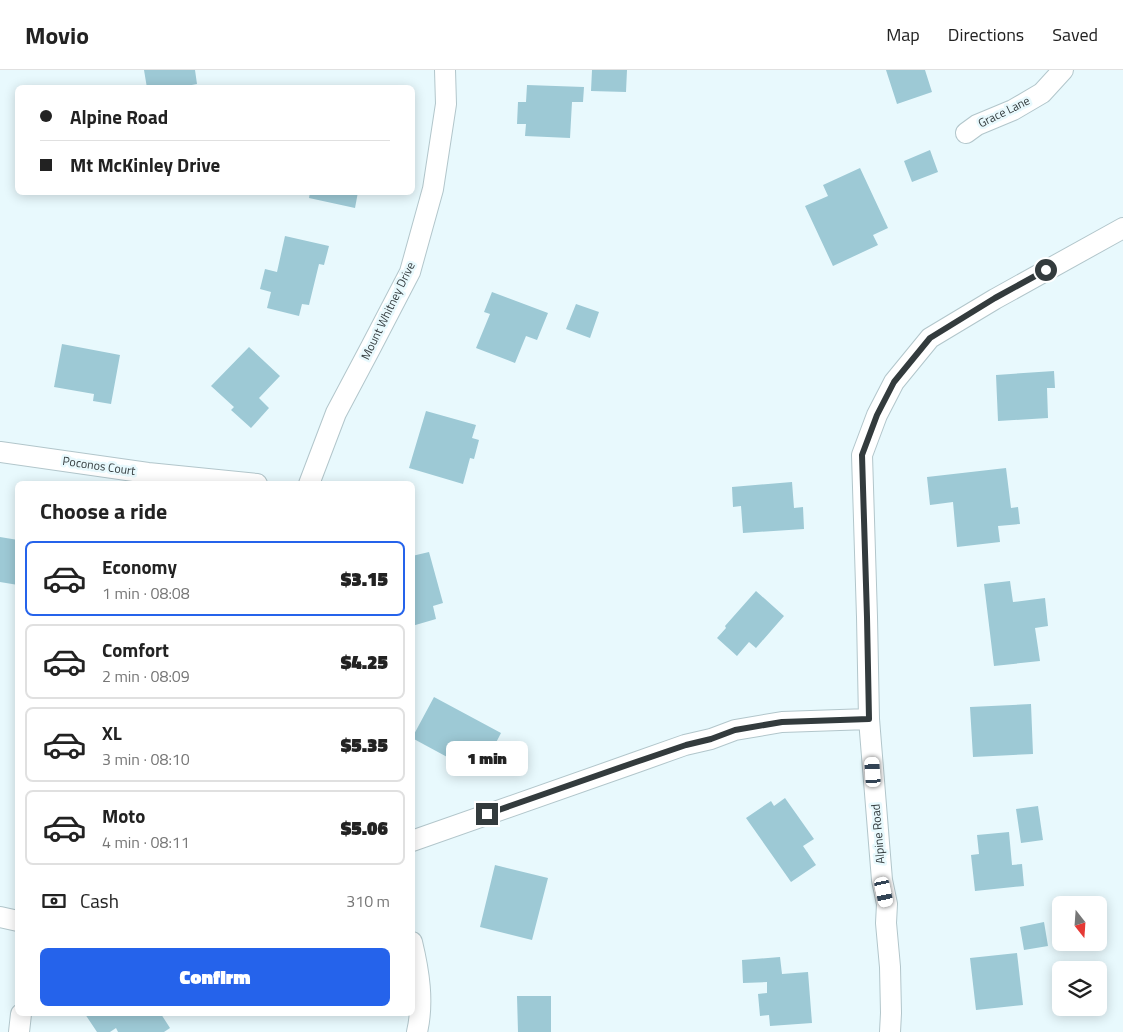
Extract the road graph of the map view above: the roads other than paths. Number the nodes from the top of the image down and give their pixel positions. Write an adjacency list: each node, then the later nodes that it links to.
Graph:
1 (445, 70): 7 (street, Mount Whitney Drive)
2 (1063, 70): 3 (street, Grace Lane)
3 (966, 133)
4 (1123, 228): 8 (street, Alpine Road)
5 (0, 452): 6 (street, Poconos Court)
6 (227, 481)
7 (310, 481)
8 (869, 719): 9 (street); 16 (street, Alpine Road)
9 (415, 840)
10 (0, 917): 11 (street)
11 (15, 920)
12 (415, 954): 15 (street)
13 (21, 1016): 14 (street)
14 (19, 1032)
15 (417, 1032)
16 (890, 1032)

